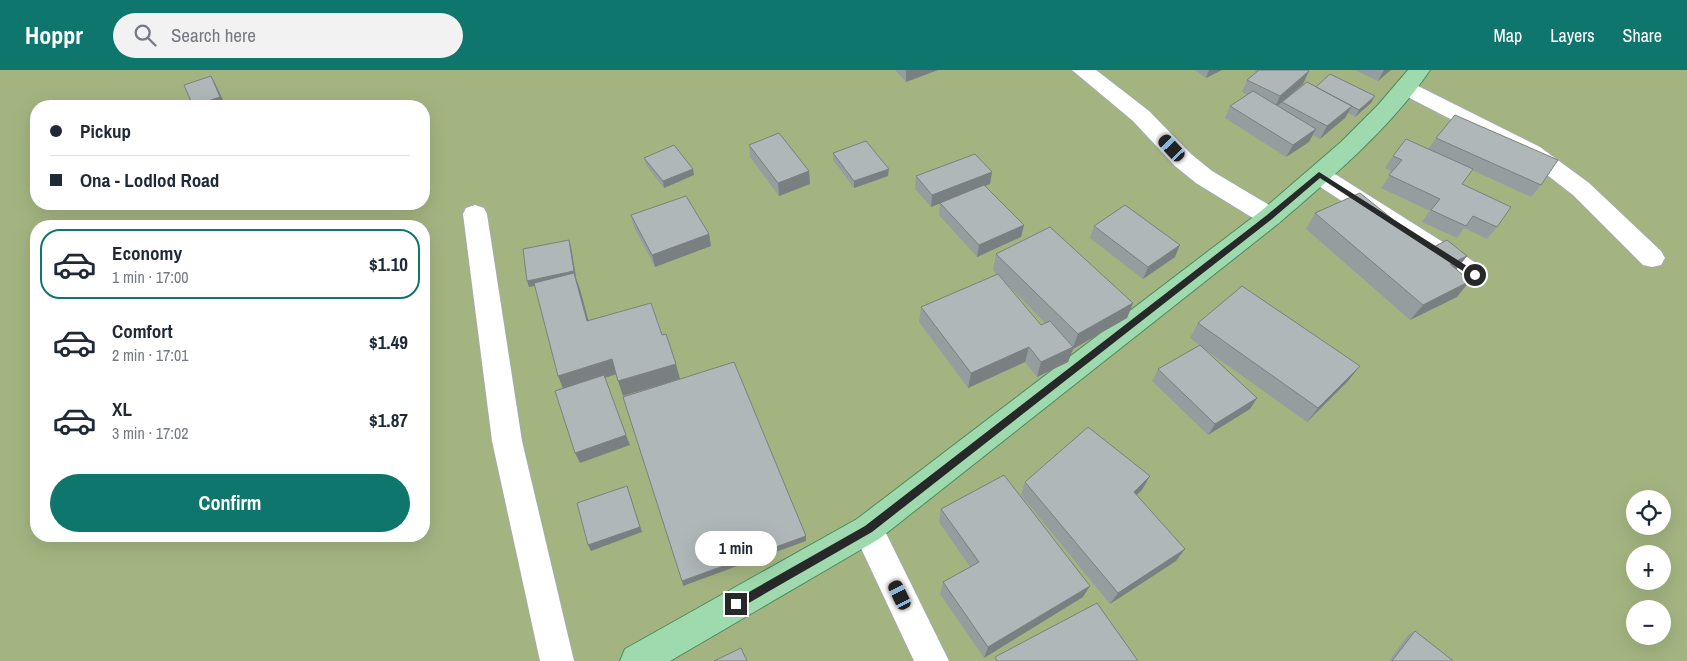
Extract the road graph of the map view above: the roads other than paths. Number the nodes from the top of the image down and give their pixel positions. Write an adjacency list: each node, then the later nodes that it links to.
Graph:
1 (1083, 70): 5 (street)
2 (1413, 79): 3 (main road); 6 (street)
3 (1319, 174): 5 (main road); 7 (street)
4 (475, 214): 9 (street)
5 (1270, 217): 8 (main road)
6 (1652, 258)
7 (1475, 275)
8 (868, 529): 10 (main road); 11 (street)
9 (557, 661)
10 (637, 661)
11 (932, 661)

